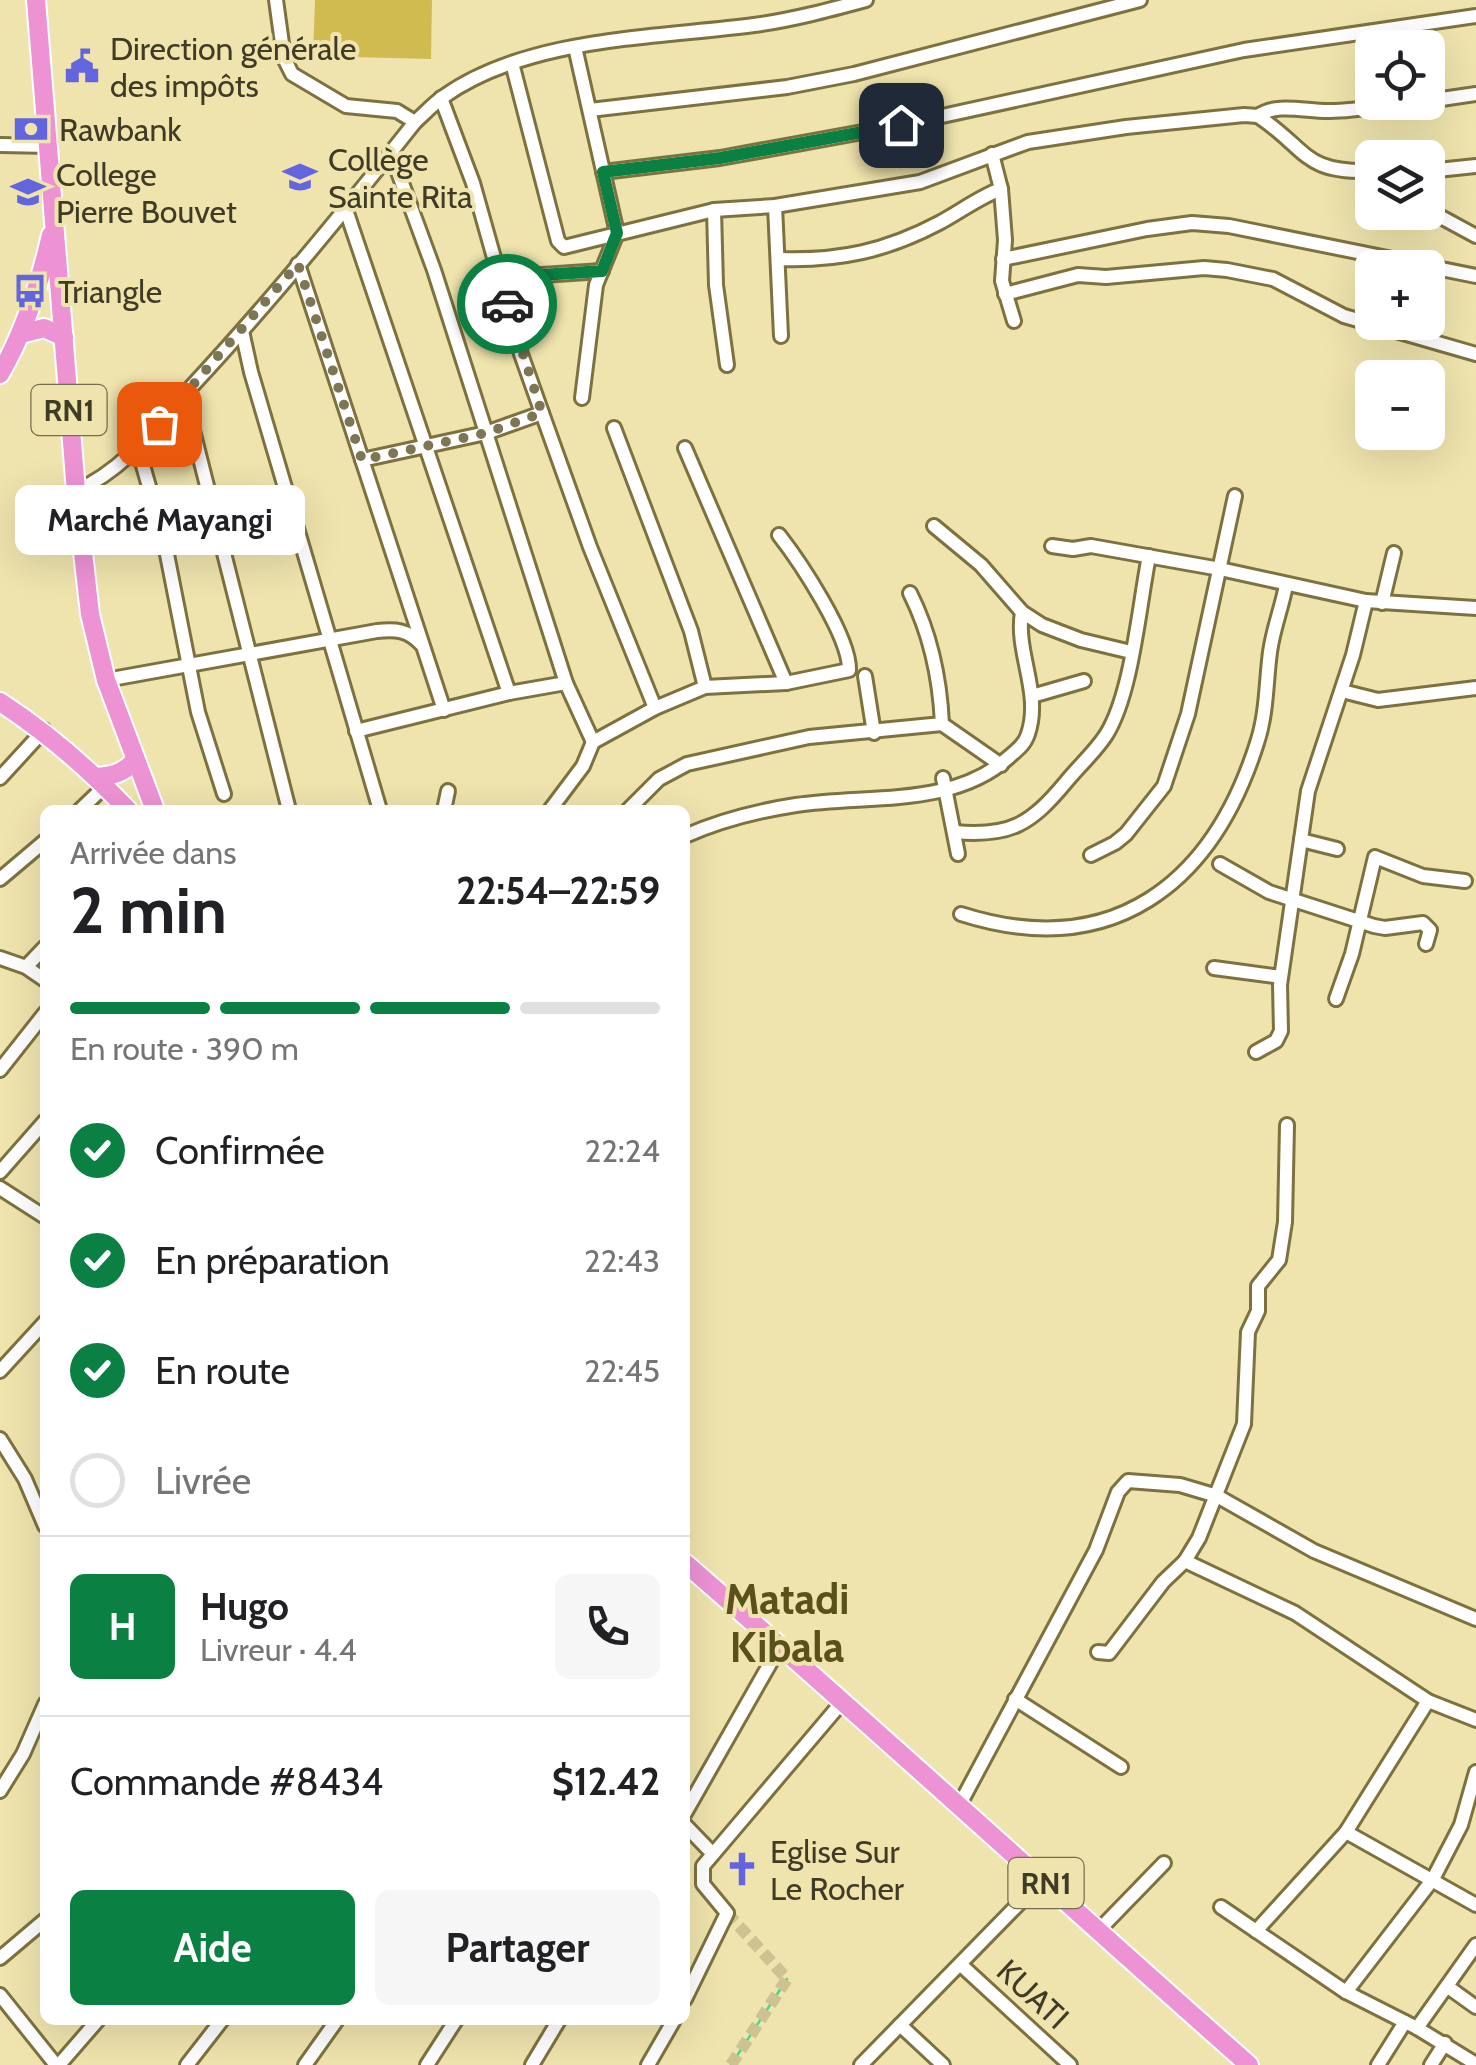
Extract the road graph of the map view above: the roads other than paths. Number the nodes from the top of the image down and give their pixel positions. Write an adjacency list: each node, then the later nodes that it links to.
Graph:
1 (36, 0): 16 (highway, RN1)
2 (276, 0): 14 (street)
3 (866, 0): 6 (street)
4 (1140, 0): 12 (street)
5 (1476, 16): 22 (street)
6 (575, 47): 7 (street); 12 (street)
7 (512, 63): 9 (street); 30 (street)
8 (1476, 94): 10 (street)
9 (441, 98): 14 (street); 36 (street)
10 (1445, 99)
11 (1355, 108): 13 (street)
12 (590, 110): 22 (street)
13 (1258, 116): 18 (street); 21 (street)
14 (415, 122): 17 (street)
15 (0, 146): 16 (street)
16 (50, 146): 27 (highway, RN1)
17 (390, 153): 25 (street); 50 (street)
18 (992, 154): 23 (street); 24 (street)
19 (1476, 166): 20 (street)
20 (1445, 169)
21 (1355, 171)
22 (603, 172): 30 (street)
23 (1001, 189): 31 (street); 32 (street)
24 (775, 206): 26 (street); 32 (street)
25 (345, 207): 33 (street); 51 (street)
26 (714, 210): 30 (street); 44 (street)
27 (55, 215): 40 (highway); 42 (highway, RN1)
28 (1445, 218): 29 (street)
29 (1472, 232)
30 (617, 233): 34 (street)
31 (1003, 258): 35 (street); 37 (street)
32 (780, 259): 41 (street)
33 (298, 264): 39 (street); 54 (street)
34 (602, 271): 36 (street); 47 (street)
35 (1476, 276)
36 (503, 286): 48 (street)
37 (1006, 294): 38 (street); 43 (street)
38 (1014, 320)
39 (242, 331): 46 (street); 69 (street)
40 (21, 334): 42 (highway); 45 (highway)
41 (781, 336)
42 (64, 337): 55 (highway, RN1)
43 (1476, 354)
44 (726, 366)
45 (0, 374)
46 (184, 395): 52 (street); 72 (street)
47 (582, 398)
48 (542, 413): 50 (street); 85 (street)
49 (614, 428): 79 (street)
50 (486, 433): 51 (street); 77 (street)
51 (423, 446): 54 (street); 82 (street)
52 (138, 448): 55 (street); 73 (street)
53 (685, 448): 78 (street)
54 (362, 460): 70 (street)
55 (76, 491): 75 (highway, RN1)
56 (1235, 496): 62 (street)
57 (934, 526): 68 (street)
58 (779, 535): 78 (street)
59 (1052, 546): 61 (street)
60 (1394, 552): 66 (street)
61 (1150, 556): 62 (street); 71 (street)
62 (1220, 569): 63 (street); 113 (street)
63 (1286, 585): 65 (street); 118 (street)
64 (910, 593): 87 (street)
65 (1366, 601): 66 (street); 81 (street)
66 (1382, 603): 67 (street)
67 (1476, 608)
68 (1022, 612): 71 (street); 83 (street)
69 (331, 639): 70 (street); 72 (street); 89 (street)
70 (423, 646): 86 (street)
71 (1131, 652): 107 (street)
72 (248, 654): 73 (street); 102 (street)
73 (188, 665): 75 (street); 98 (street)
74 (866, 676): 90 (street)
75 (106, 680): 92 (highway, RN1)
76 (1084, 680): 83 (street)
77 (566, 683): 82 (street); 91 (street)
78 (786, 683): 79 (street)
79 (704, 688): 85 (street)
80 (1476, 688): 81 (street)
81 (1342, 690): 109 (street)
82 (509, 693): 86 (street)
83 (1032, 696): 93 (street)
84 (0, 702): 88 (highway)
85 (656, 708): 91 (street)
86 (444, 710): 89 (street)
87 (942, 724): 90 (street); 93 (street)
88 (44, 730): 94 (street); 95 (highway)
89 (356, 731): 103 (street)
90 (874, 732): 106 (street)
91 (593, 742): 105 (street)
92 (134, 760): 95 (highway); 101 (highway, RN1)
93 (1001, 765): 96 (street)
94 (0, 778)
95 (101, 782): 99 (street); 100 (highway)
96 (944, 784): 107 (street); 108 (street)
97 (448, 790): 104 (street)
98 (224, 794)
99 (84, 805)
100 (123, 805)
101 (152, 805)
102 (288, 805)
103 (378, 805)
104 (445, 805)
105 (554, 805)
106 (633, 805)
107 (955, 832): 112 (street)
108 (690, 834)
109 (1301, 840): 111 (street); 117 (street)
110 (40, 845): 115 (street)
111 (1337, 850)
112 (958, 854)
113 (1090, 855)
114 (1220, 864): 117 (street)
115 (0, 879)
116 (1465, 881): 119 (street)
117 (1291, 901): 119 (street); 126 (street)
118 (961, 914)
119 (1358, 920): 120 (street); 127 (street)
120 (1426, 944)
121 (40, 952): 123 (street)
122 (1, 960): 123 (street)
123 (26, 967): 125 (street)
124 (1214, 968): 126 (street)
125 (40, 977)
126 (1281, 977): 129 (street)
127 (1336, 999)
128 (40, 1019): 130 (street)
129 (1256, 1052)
130 (0, 1070)
131 (1287, 1125): 139 (street)
132 (40, 1127): 133 (street)
133 (0, 1172)
134 (0, 1188): 135 (street)
135 (40, 1214)
136 (40, 1327): 137 (street)
137 (0, 1371)
138 (0, 1439): 140 (street)
139 (1217, 1496): 141 (street); 143 (street); 146 (street)
140 (40, 1514)
141 (1185, 1561): 145 (street); 148 (street)
142 (690, 1567): 144 (highway, RN1)
143 (1476, 1618)
144 (780, 1646): 147 (highway, RN1); 154 (street)
145 (1098, 1652)
146 (1015, 1699): 151 (street); 155 (street)
147 (843, 1701): 155 (highway, RN1); 158 (street)
148 (1428, 1701): 150 (street); 157 (street)
149 (40, 1715): 153 (street)
150 (1476, 1720)
151 (1120, 1767)
152 (1476, 1772): 160 (street)
153 (0, 1792)
154 (690, 1804)
155 (960, 1804): 161 (highway, RN1)
156 (690, 1830): 158 (street)
157 (1346, 1832): 160 (street); 166 (street)
158 (712, 1853): 171 (street)
159 (1164, 1863): 165 (street)
160 (1433, 1879): 162 (street); 172 (street)
161 (1042, 1880): 165 (highway, RN1); 169 (street)
162 (1476, 1905)
163 (1221, 1907): 166 (street)
164 (40, 1924): 168 (street)
165 (1100, 1930): 194 (highway, RN1)
166 (1256, 1932): 172 (street)
167 (1476, 1945): 170 (street)
168 (0, 1958)
169 (960, 1964): 181 (street); 193 (street, KUATI)
170 (1448, 1987): 174 (street); 182 (street)
171 (690, 1988)
172 (1346, 1992): 182 (street)
173 (0, 1995): 185 (street)
174 (1476, 2007)
175 (93, 2025): 185 (street)
176 (218, 2025): 186 (street)
177 (333, 2025): 187 (street)
178 (453, 2025): 188 (street)
179 (556, 2025): 189 (street)
180 (671, 2025): 190 (street)
181 (900, 2025): 191 (street); 192 (street)
182 (1411, 2025): 183 (street); 195 (street)
183 (1445, 2043): 184 (street); 196 (street)
184 (1476, 2064)
185 (57, 2065)
186 (187, 2065)
187 (305, 2065)
188 (428, 2065)
189 (532, 2065)
190 (648, 2065)
191 (860, 2065)
192 (943, 2065)
193 (1070, 2065)
194 (1249, 2065)
195 (1378, 2065)
196 (1431, 2065)

